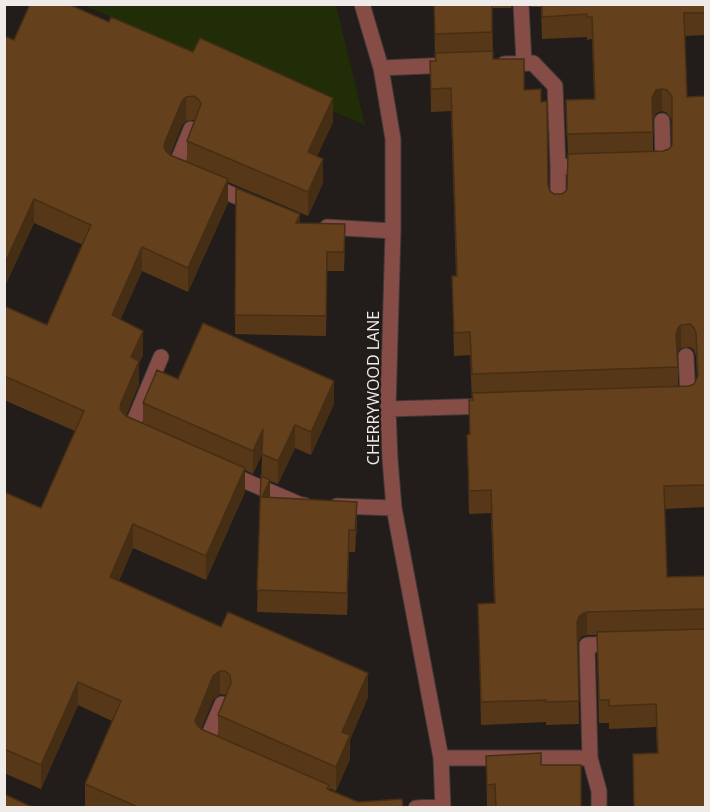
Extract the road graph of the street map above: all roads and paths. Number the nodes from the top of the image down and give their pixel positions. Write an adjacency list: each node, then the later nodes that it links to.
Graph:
1 (362, 4): 6 (street, CHERRYWOOD LANE)
2 (521, 4): 3 (street)
3 (524, 63): 4 (street); 11 (street)
4 (488, 64)
5 (465, 65): 6 (street)
6 (381, 68): 15 (street, CHERRYWOOD LANE)
7 (662, 121): 10 (street)
8 (191, 129): 13 (street)
9 (604, 165): 11 (street)
10 (640, 165)
11 (558, 166): 12 (street)
12 (558, 208)
13 (266, 209)
14 (318, 227): 15 (street)
15 (393, 231): 20 (street, CHERRYWOOD LANE)
16 (686, 356): 18 (street)
17 (161, 357): 21 (street)
18 (665, 400)
19 (504, 405): 20 (street)
20 (388, 409): 23 (street, CHERRYWOOD LANE)
21 (151, 440)
22 (215, 468): 23 (street)
23 (394, 507): 27 (street, CHERRYWOOD LANE)
24 (634, 644): 28 (street)
25 (222, 704): 26 (street)
26 (225, 753)
27 (441, 758): 28 (street); 30 (street, CHERRYWOOD LANE)
28 (590, 758): 31 (street)
29 (416, 807): 30 (street)
30 (443, 807)
31 (599, 807)

